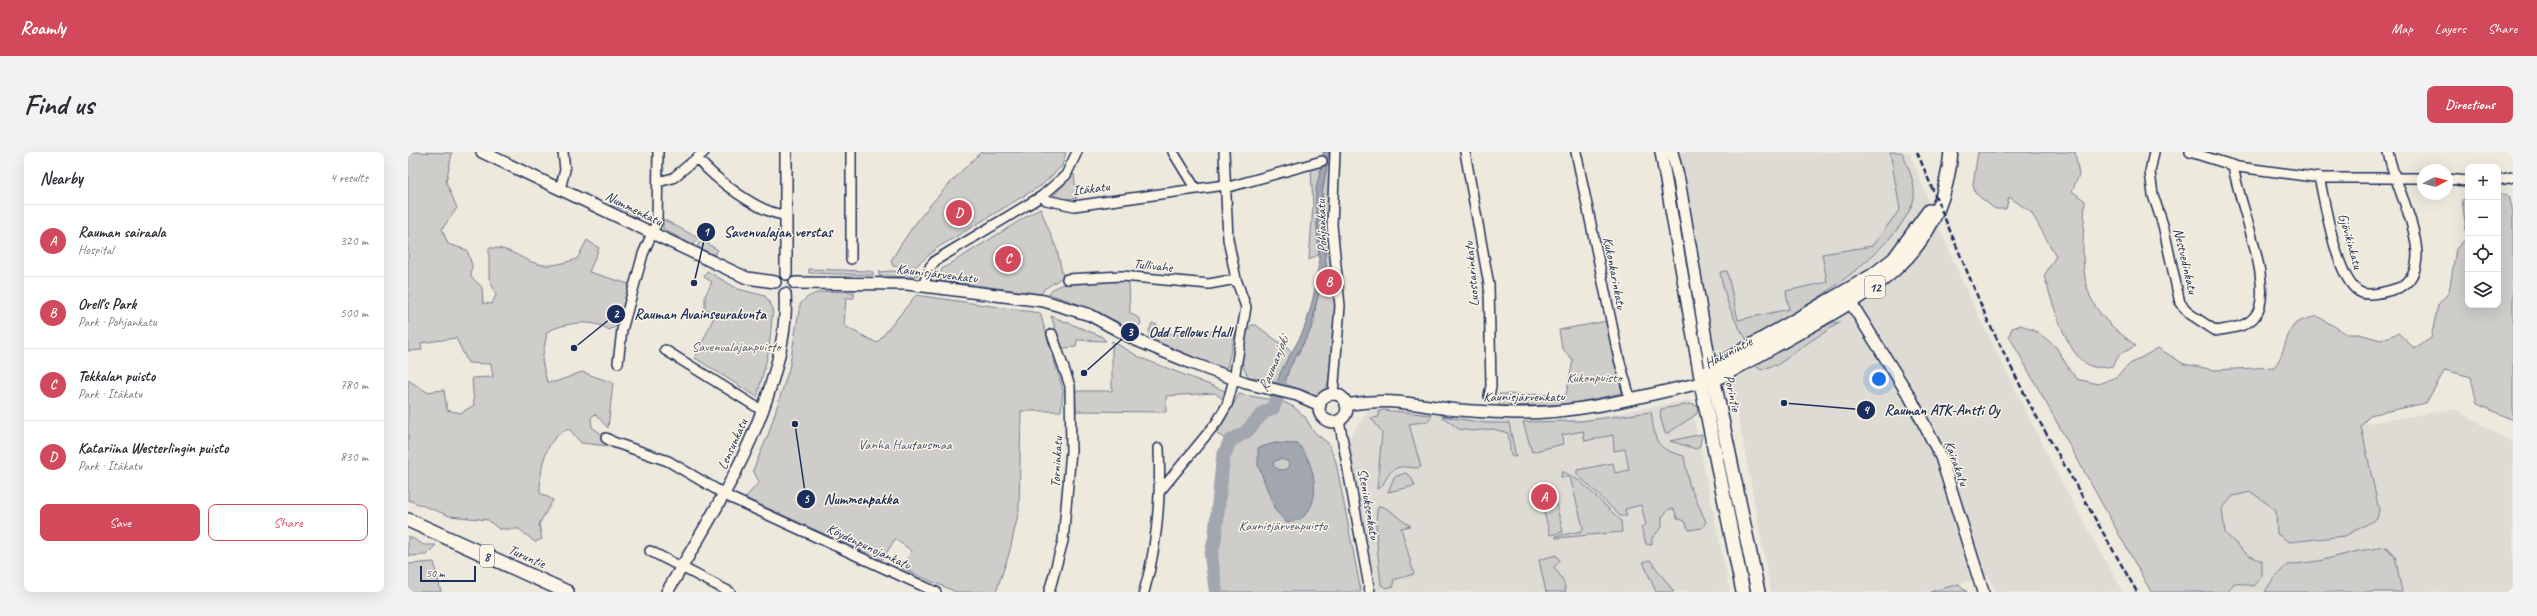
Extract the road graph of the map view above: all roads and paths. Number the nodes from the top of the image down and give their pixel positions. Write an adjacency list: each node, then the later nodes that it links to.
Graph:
1 (482, 152): 31 (main road, Nummenkatu)
2 (563, 152): 31 (street)
3 (658, 152): 28 (street)
4 (786, 152): 33 (main road)
5 (851, 152): 35 (street)
6 (1077, 152): 32 (street)
7 (1173, 152): 30 (street)
8 (1224, 152): 29 (street)
9 (1335, 152): 51 (street, Pohjankatu)
10 (1465, 152): 52 (street, Luostarinkatu)
11 (1576, 152): 53 (street, Kukonkarinkatu)
12 (1661, 152): 50 (main road, Porintie)
13 (1672, 152): 48 (main road, Porintie)
14 (1951, 152): 43 (highway, Hakunintie / 12)
15 (2154, 152): 20 (street, Nestvedinkatu)
16 (2190, 152): 20 (street)
17 (2388, 152): 23 (street, Gjövikinkatu)
18 (701, 155): 28 (street); 33 (street)
19 (1322, 161): 29 (street, Itäkatu)
20 (2233, 166): 21 (street)
21 (2319, 177): 23 (street); 23 (street, Gjövikinkatu)
22 (2513, 177): 25 (street)
23 (2396, 178): 24 (street)
24 (2417, 178)
25 (2501, 179)
26 (2453, 180): 27 (street)
27 (2465, 181)
28 (658, 182): 34 (street)
29 (1225, 187): 30 (street, Itäkatu); 37 (street)
30 (1195, 188): 32 (street, Itäkatu)
31 (560, 189): 34 (main road, Nummenkatu)
32 (1042, 196): 41 (street)
33 (786, 215): 36 (main road)
34 (651, 234): 39 (main road, Nummenkatu); 46 (street)
35 (851, 259)
36 (786, 274): 39 (main road); 40 (main road)
37 (1236, 279): 38 (street, Tullivahe); 49 (street)
38 (1068, 280)
39 (776, 282): 42 (main road)
40 (795, 283): 41 (main road, Kaunisjärvenkatu); 42 (main road)
41 (924, 286): 49 (main road, Kaunisjärvenkatu)
42 (785, 294): 57 (main road, Lensunkatu)
43 (1848, 298): 47 (highway, Hakunintie / 12); 75 (main road, Kairakatu)
44 (1052, 334): 70 (street, Torninkatu)
45 (665, 350): 57 (street)
46 (618, 363)
47 (1733, 363): 48 (highway, Hakunintie / 12); 54 (highway, 12)
48 (1713, 374): 50 (highway, Hakunintie / 12); 54 (highway, Porintie / 12)
49 (1234, 379): 55 (main road, Kaunisjärvenkatu); 61 (street)
50 (1701, 382): 53 (main road, Kaunisjärvenkatu); 73 (highway, Porintie)
51 (1333, 395): 55 (main road); 56 (main road)
52 (1489, 396)
53 (1630, 398): 56 (main road, Kaunisjärvenkatu)
54 (1721, 402): 74 (highway, Porintie / 12)
55 (1320, 405): 58 (main road)
56 (1346, 405): 58 (main road)
57 (763, 411): 62 (main road, Lensunkatu)
58 (1339, 420): 72 (street, Steniuksenkatu)
59 (606, 438): 62 (street, Köydenpunojankatu)
60 (1159, 448): 61 (street)
61 (1161, 490): 71 (street)
62 (725, 495): 65 (main road, Lensunkatu); 69 (street, Köydenpunojankatu)
63 (408, 520): 66 (highway, Turuntie / 8)
64 (650, 551): 65 (street)
65 (681, 568): 67 (main road, Lensunkatu); 68 (street)
66 (567, 592)
67 (667, 592)
68 (730, 592)
69 (936, 592)
70 (1049, 592)
71 (1144, 592)
72 (1370, 592)
73 (1743, 592)
74 (1758, 592)
75 (1983, 592)

